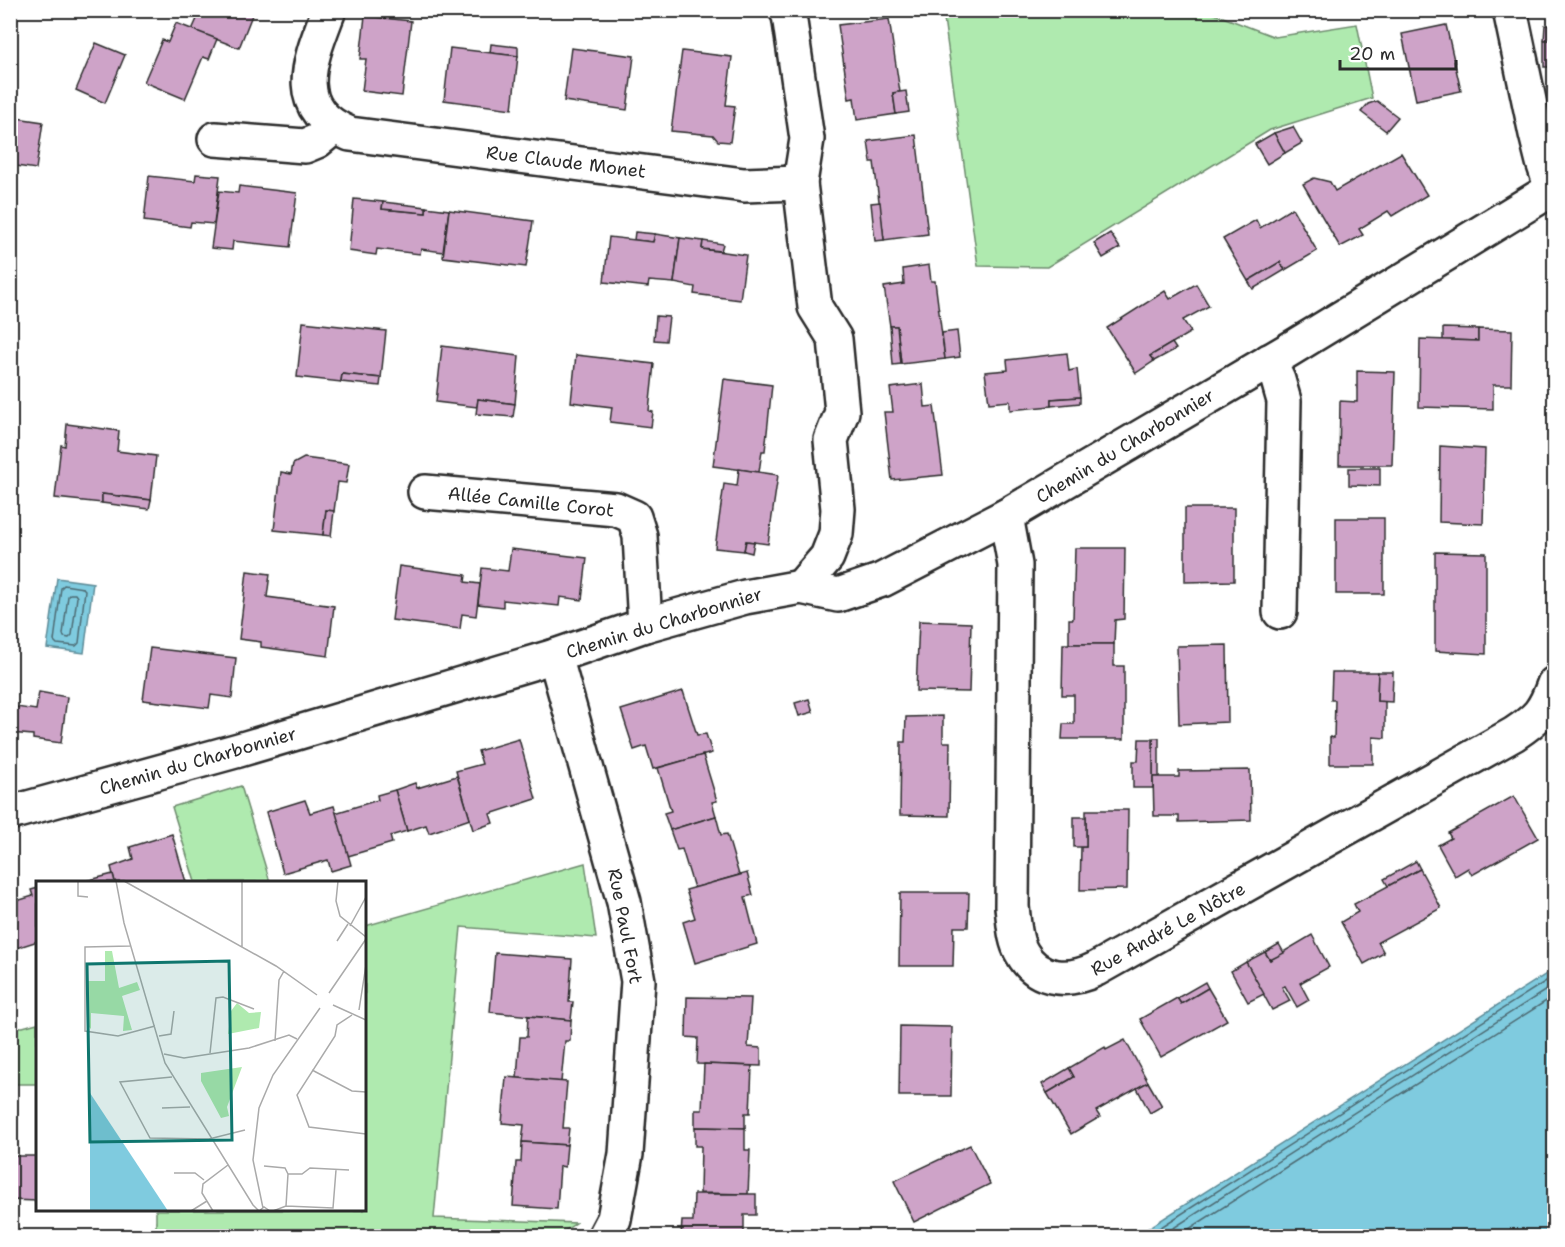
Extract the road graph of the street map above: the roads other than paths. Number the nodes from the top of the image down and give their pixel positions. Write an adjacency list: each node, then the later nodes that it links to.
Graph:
1 (329, 10): 4 (street)
2 (786, 10): 6 (street)
3 (1510, 10): 7 (street)
4 (334, 127): 5 (street); 6 (street, Rue Claude Monet)
5 (215, 139)
6 (800, 183): 11 (street)
7 (1554, 191): 8 (street, Chemin du Charbonnier)
8 (1269, 362): 10 (street, Chemin du Charbonnier); 12 (street)
9 (425, 492): 13 (street, Allée Camille Corot)
10 (1006, 516): 11 (street, Chemin du Charbonnier); 15 (street, Rue André Le Nôtre)
11 (801, 587): 13 (street, Chemin du Charbonnier)
12 (1280, 612)
13 (645, 625): 14 (street, Chemin du Charbonnier)
14 (555, 656): 16 (street, Chemin du Charbonnier); 17 (street, Rue Paul Fort)
15 (1554, 684)
16 (10, 813)
17 (605, 1236)

